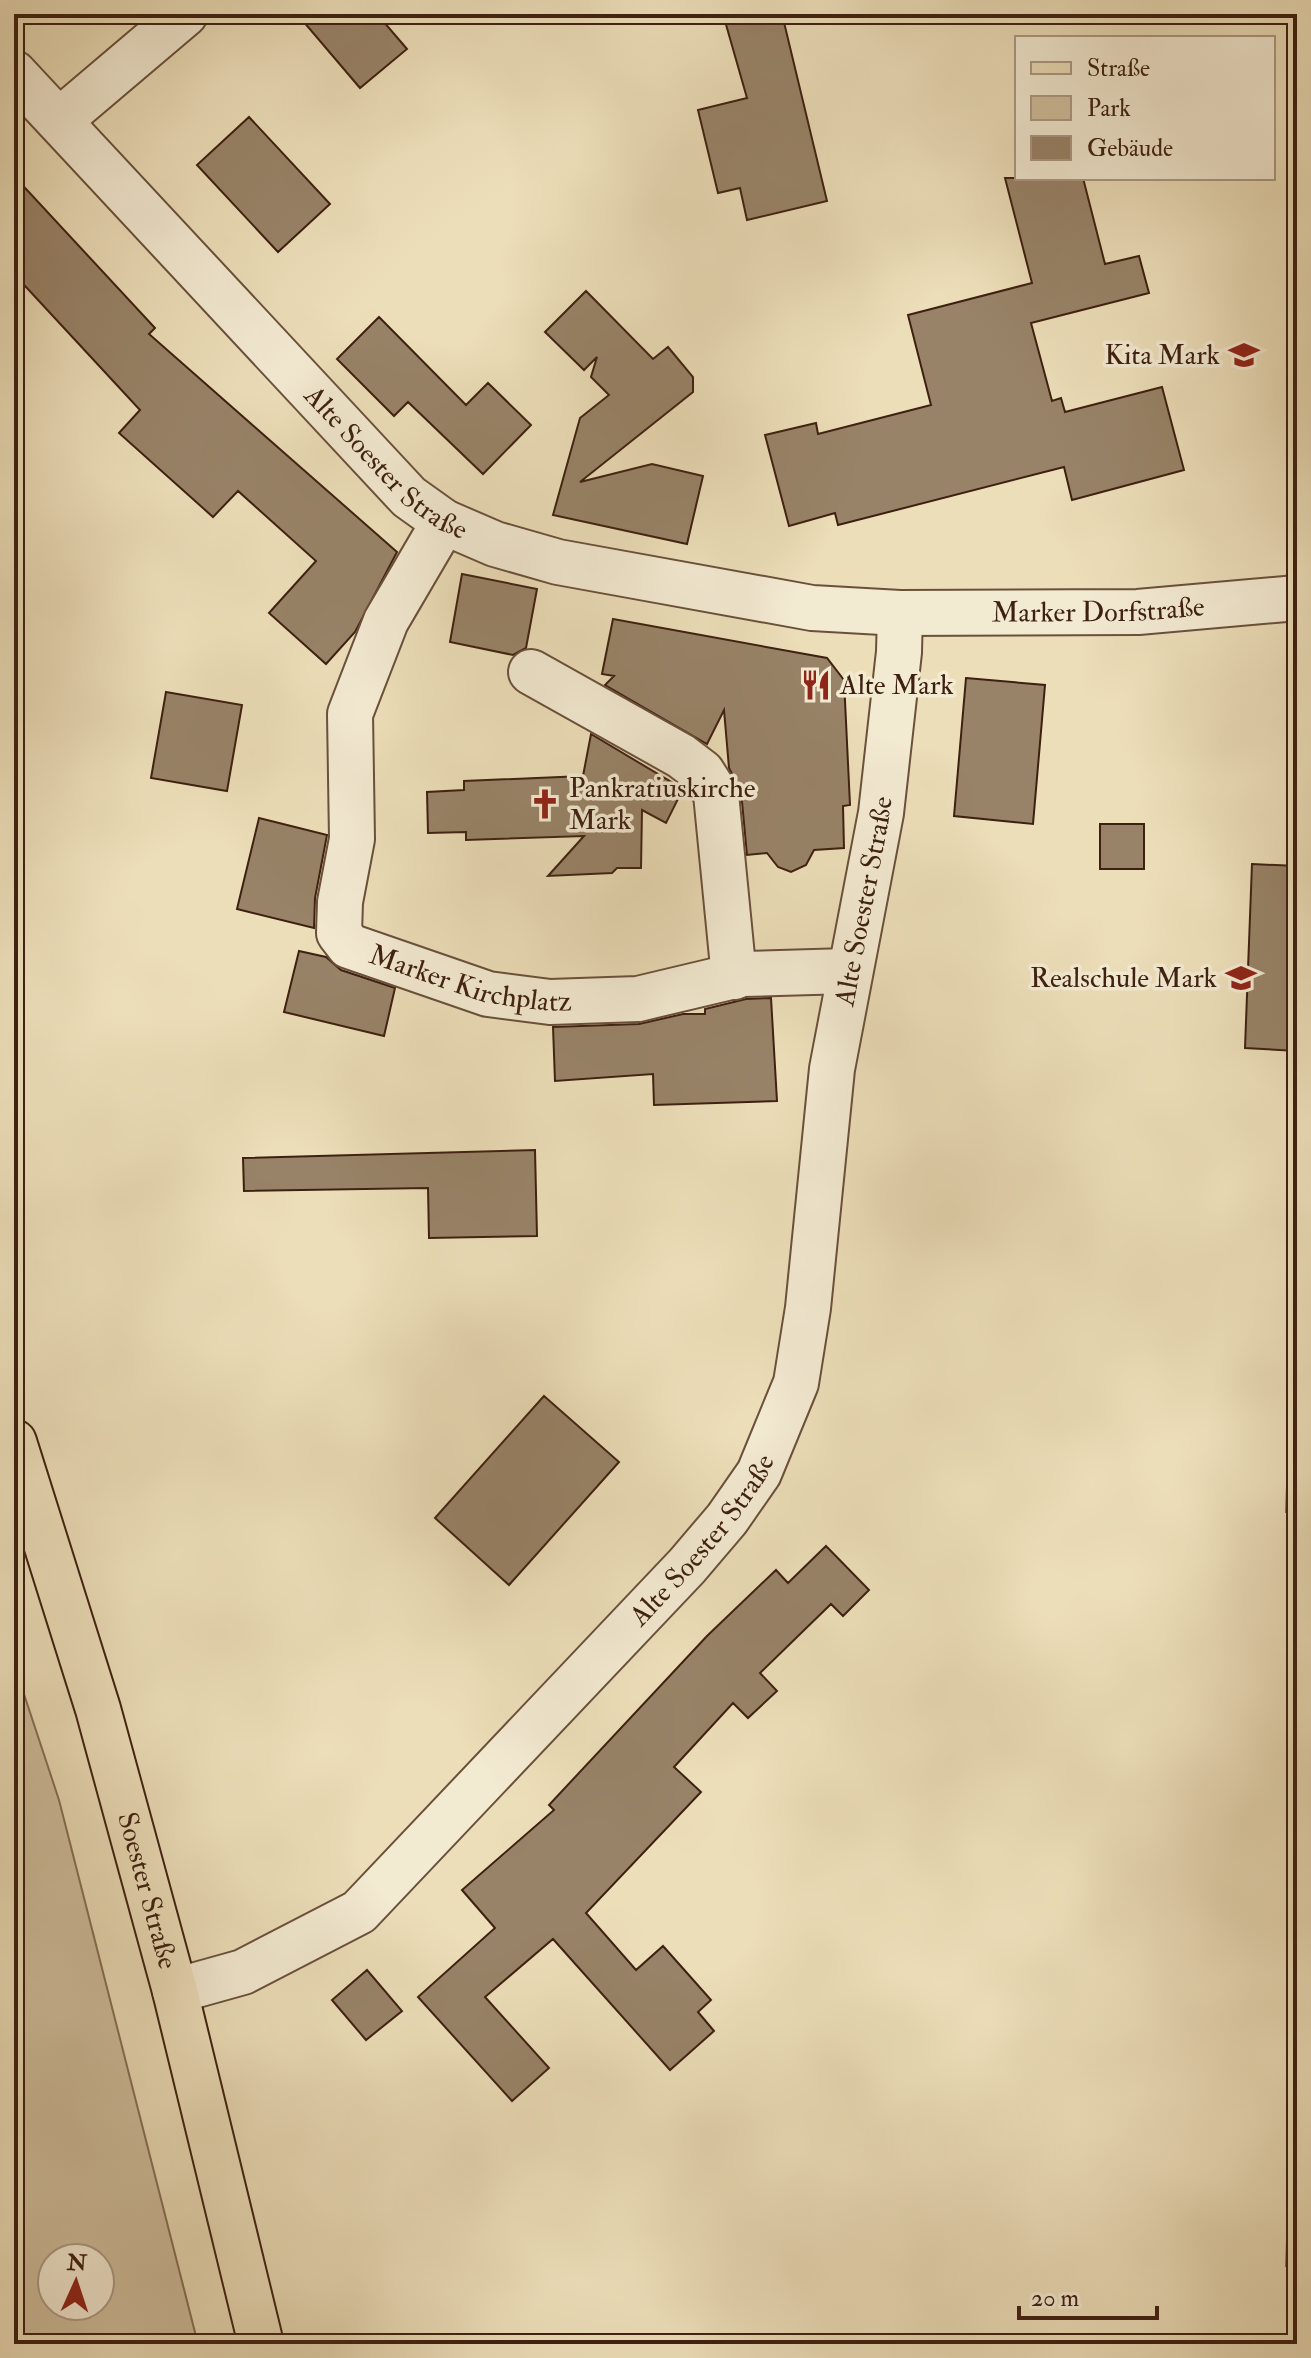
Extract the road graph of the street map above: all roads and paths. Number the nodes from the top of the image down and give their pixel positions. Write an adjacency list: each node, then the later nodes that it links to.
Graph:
1 (185, 14): 3 (street)
2 (14, 73): 3 (street, Alte Soester Straße)
3 (60, 120): 4 (street, Alte Soester Straße)
4 (444, 522): 6 (street, Alte Soester Straße); 9 (street, Marker Kirchplatz)
5 (1297, 598): 6 (street, Marker Dorfstraße)
6 (900, 613): 8 (street, Alte Soester Straße)
7 (531, 672): 9 (street)
8 (848, 971): 9 (street, Marker Kirchplatz); 11 (street, Alte Soester Straße)
9 (734, 977)
10 (14, 1442): 11 (main road, Soester Straße)
11 (175, 1991): 12 (main road, Soester Straße)
12 (261, 2344)

